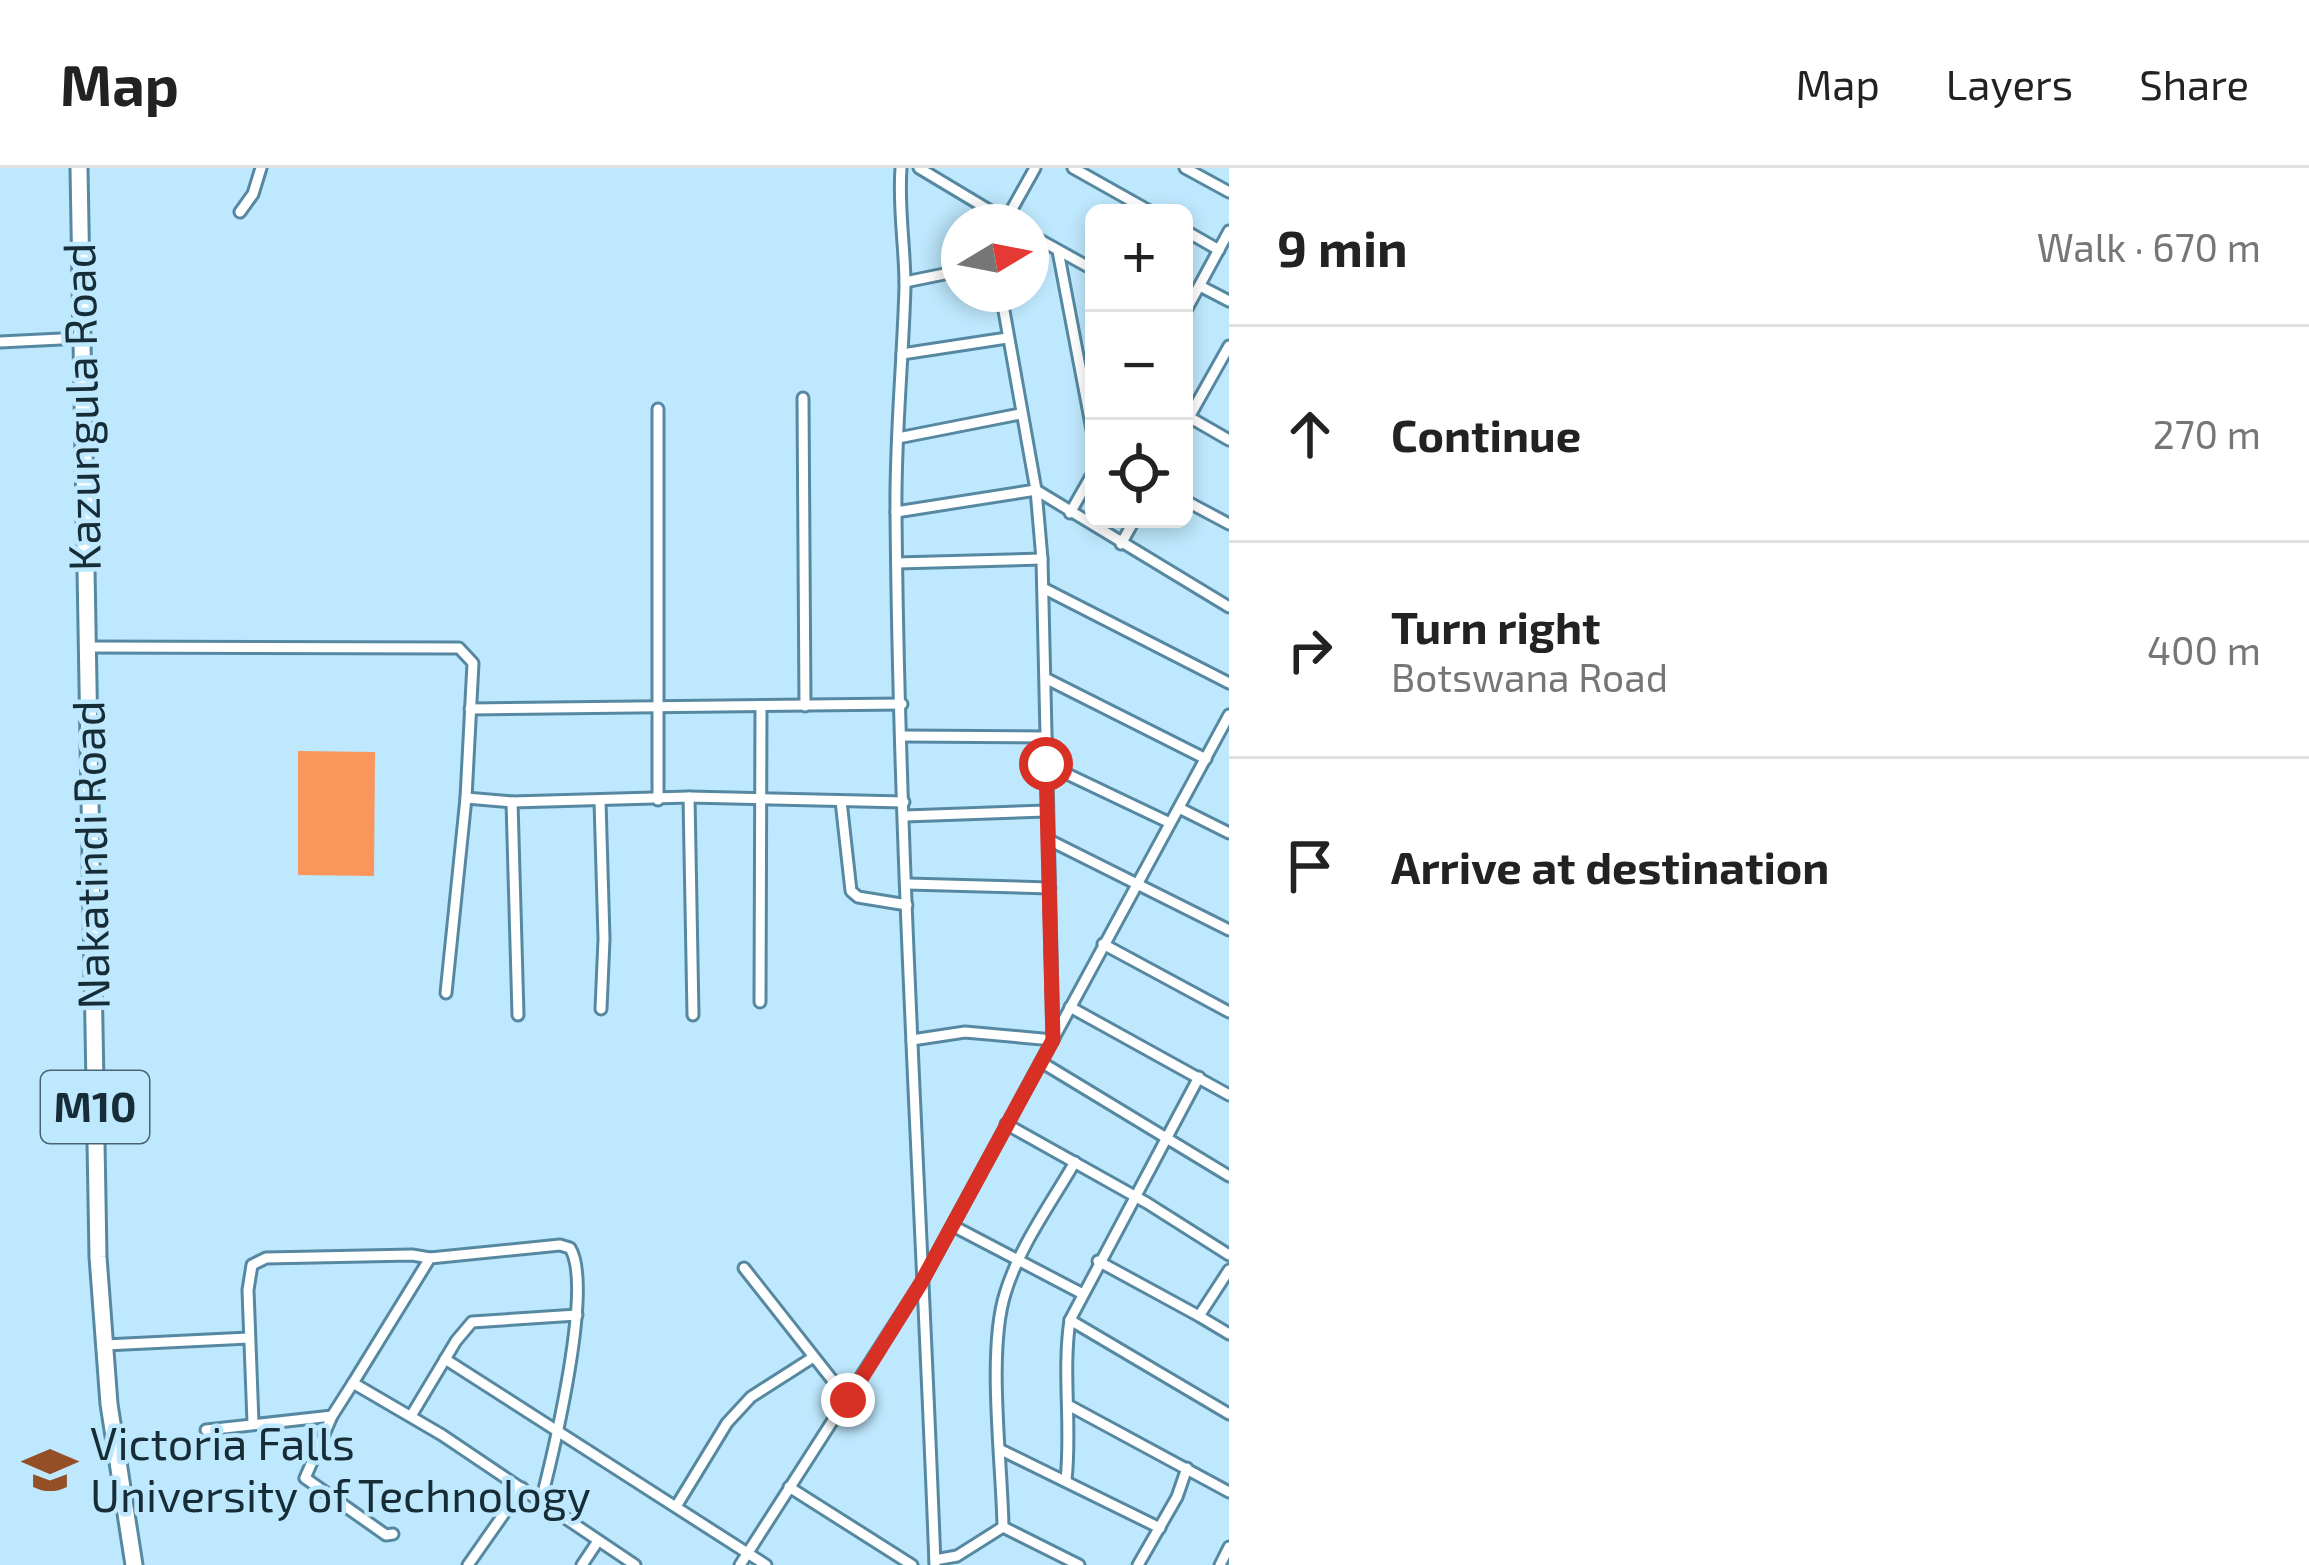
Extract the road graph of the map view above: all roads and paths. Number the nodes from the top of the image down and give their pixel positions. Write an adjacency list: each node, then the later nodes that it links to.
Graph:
1 (79, 168): 25 (highway, Kazungula Road / M10)
2 (261, 168): 12 (street)
3 (901, 168): 20 (street)
4 (919, 168): 9 (street)
5 (1035, 168): 10 (street)
6 (1073, 168): 11 (street)
7 (1185, 168): 8 (street)
8 (1229, 192)
9 (972, 204)
10 (1017, 204)
11 (1138, 204)
12 (240, 212)
13 (1229, 232): 16 (street)
14 (1193, 235): 16 (street)
15 (1049, 246): 17 (street)
16 (1219, 250): 21 (street)
17 (1058, 251): 18 (street); 33 (street)
18 (1085, 265)
19 (941, 275): 20 (street)
20 (905, 282): 29 (street)
21 (1200, 286): 22 (street); 24 (street)
22 (1229, 302)
23 (1003, 312): 26 (street)
24 (1185, 312)
25 (81, 338): 27 (street); 50 (highway, Kazungula Road / M10)
26 (1006, 338): 29 (street); 32 (street)
27 (0, 342)
28 (1229, 346): 34 (street)
29 (902, 354): 36 (street)
30 (803, 398): 56 (street)
31 (658, 409): 54 (street)
32 (1019, 414): 36 (street); 39 (street)
33 (1090, 420)
34 (1187, 420)
35 (1193, 425): 37 (street)
36 (898, 438): 41 (street)
37 (1229, 440)
38 (1085, 487): 42 (street)
39 (1036, 490): 41 (street); 42 (street); 46 (street)
40 (1193, 505): 43 (street)
41 (896, 512): 47 (street)
42 (1070, 513): 45 (street)
43 (1229, 524)
44 (1130, 528): 45 (street)
45 (1121, 544): 49 (street)
46 (1042, 559): 47 (street); 48 (street)
47 (897, 563): 53 (street)
48 (1043, 588): 51 (street); 52 (street)
49 (1229, 607)
50 (87, 647): 57 (street); 115 (highway, Nakatindi Road / M10)
51 (1047, 680): 60 (street); 62 (street)
52 (1229, 683)
53 (902, 704): 56 (street); 59 (street)
54 (656, 705): 55 (street); 57 (street); 66 (street)
55 (761, 706): 56 (street); 67 (street)
56 (805, 706)
57 (470, 709): 65 (street)
58 (1229, 715): 61 (street)
59 (902, 736): 60 (street); 71 (street)
60 (1046, 737): 63 (street)
61 (1224, 737): 62 (street)
62 (1206, 759): 72 (street)
63 (1046, 764): 73 (street); 75 (street)
64 (689, 797): 66 (street); 67 (street); 90 (street)
65 (466, 798): 70 (street); 84 (street)
66 (658, 800): 68 (street)
67 (760, 800): 69 (street); 85 (street)
68 (600, 801): 70 (street); 87 (street)
69 (841, 801): 71 (street); 81 (street)
70 (512, 802): 89 (street)
71 (904, 802): 74 (street)
72 (1179, 808): 75 (street); 76 (street)
73 (1046, 811): 74 (street); 77 (street)
74 (904, 816): 78 (street)
75 (1171, 823): 79 (street)
76 (1229, 833)
77 (1049, 840): 79 (street); 80 (street)
78 (908, 884): 80 (street); 81 (street)
79 (1137, 886): 82 (street); 83 (street)
80 (1050, 888): 92 (street)
81 (907, 905): 91 (street)
82 (1229, 930)
83 (1103, 944): 86 (street); 88 (street)
84 (446, 994)
85 (760, 1002)
86 (1070, 1007): 92 (street); 94 (street)
87 (601, 1009)
88 (1229, 1012)
89 (518, 1015)
90 (693, 1015)
91 (913, 1040): 92 (street); 108 (street)
92 (1053, 1040): 93 (street)
93 (1041, 1062): 96 (street); 97 (street)
94 (1199, 1078): 95 (street); 97 (street)
95 (1229, 1095)
96 (1006, 1124): 98 (street); 101 (street)
97 (1168, 1140): 99 (street); 100 (street)
98 (1075, 1162): 100 (street); 104 (street)
99 (1229, 1176)
100 (1134, 1197): 102 (street); 105 (street)
101 (953, 1226): 104 (street); 108 (street)
102 (1229, 1256)
103 (430, 1258): 110 (street); 114 (street); 118 (street)
104 (1018, 1259): 109 (street); 127 (street)
105 (1098, 1261): 109 (street); 111 (street)
106 (744, 1268): 116 (street)
107 (1229, 1270): 111 (street)
108 (921, 1283): 119 (street); 141 (street)
109 (1081, 1293): 112 (street)
110 (577, 1315): 117 (street); 126 (street)
111 (1198, 1316): 113 (street)
112 (1070, 1320): 120 (street); 121 (street)
113 (1229, 1334)
114 (249, 1338): 115 (street); 124 (street)
115 (103, 1346): 143 (highway, Nakatindi Road / M10)
116 (812, 1358): 119 (street); 134 (street)
117 (445, 1359): 123 (street); 126 (street)
118 (353, 1383): 122 (street); 123 (street)
119 (848, 1400): 130 (street)
120 (1068, 1405): 128 (street); 129 (street)
121 (1229, 1414)
122 (332, 1416): 124 (street); 137 (street)
123 (411, 1416): 131 (street)
124 (253, 1423): 125 (street)
125 (206, 1430)
126 (560, 1430): 133 (street); 134 (street)
127 (1001, 1450): 129 (street); 135 (street)
128 (1187, 1468): 132 (street); 136 (street)
129 (1066, 1480): 136 (street)
130 (789, 1487): 140 (street); 149 (street)
131 (522, 1488): 133 (street); 144 (street)
132 (1229, 1492)
133 (541, 1501): 138 (street)
134 (677, 1505): 140 (street)
135 (1004, 1527): 141 (street); 150 (street)
136 (1160, 1528): 151 (street)
137 (393, 1534)
138 (598, 1541): 145 (street); 146 (street)
139 (1229, 1547): 142 (street)
140 (748, 1553): 147 (street); 148 (street)
141 (935, 1562)
142 (1222, 1564)
143 (134, 1565)
144 (468, 1565)
145 (582, 1565)
146 (635, 1565)
147 (740, 1565)
148 (766, 1565)
149 (912, 1565)
150 (1079, 1565)
151 (1138, 1565)

